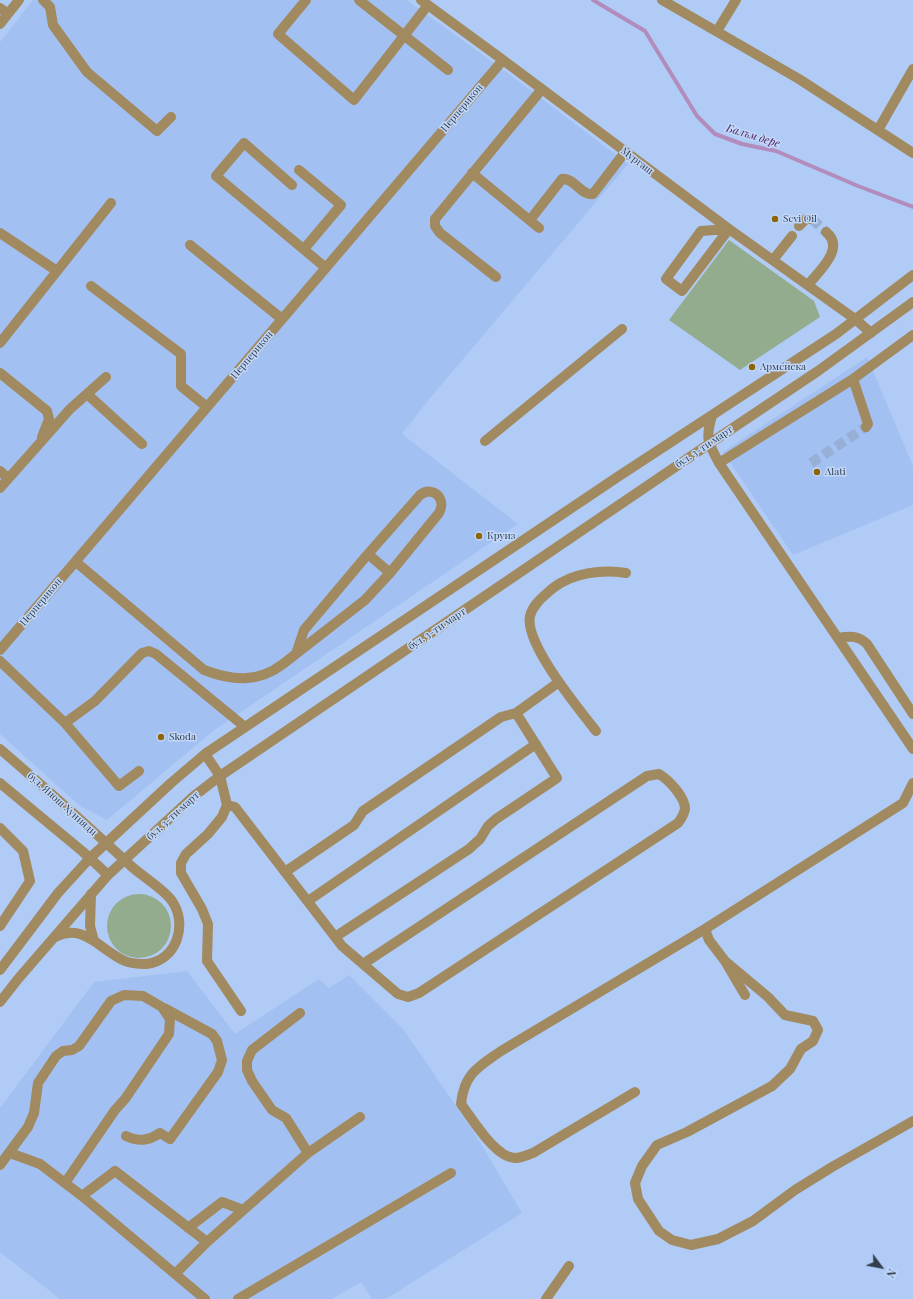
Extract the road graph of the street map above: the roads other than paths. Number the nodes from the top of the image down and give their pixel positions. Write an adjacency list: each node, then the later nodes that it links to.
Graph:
1 (19, 0): 8 (street)
2 (43, 0): 16 (street)
3 (306, 0): 11 (street)
4 (359, 0): 11 (street)
5 (736, 0): 10 (street)
6 (668, 1): 10 (street)
7 (424, 3): 11 (street); 12 (street, Мургаш)
8 (4, 11): 9 (street)
9 (0, 24)
10 (717, 31): 17 (street)
11 (405, 36): 14 (street)
12 (503, 60): 15 (street, Мургаш); 35 (street, Перперикон)
13 (913, 69): 17 (street)
14 (448, 70)
15 (542, 89): 18 (street, Мургаш); 21 (street)
16 (171, 117)
17 (878, 130): 19 (street)
18 (625, 152): 25 (street); 28 (street, Мургаш)
19 (913, 153)
20 (299, 170): 33 (street)
21 (472, 173): 25 (street); 38 (street)
22 (292, 184): 33 (street)
23 (111, 203): 36 (street)
24 (812, 219): 26 (street)
25 (530, 220): 27 (street)
26 (799, 226)
27 (540, 228)
28 (728, 229): 28 (street); 34 (street, Мургаш)
29 (826, 232): 39 (street)
30 (0, 233): 36 (street)
31 (792, 236): 34 (street)
32 (190, 245): 42 (street)
33 (304, 249): 35 (street)
34 (773, 260): 39 (street, Мургаш)
35 (326, 268): 42 (street, Перперикон)
36 (57, 271): 47 (street)
37 (913, 274): 43 (street)
38 (496, 277)
39 (808, 285): 43 (street, Мургаш)
40 (92, 286): 52 (street)
41 (913, 302): 45 (street, бул. 3-ти март)
42 (282, 319): 52 (street, Перперикон)
43 (855, 319): 45 (street, Мургаш); 53 (street)
44 (622, 329): 55 (street)
45 (871, 333): 58 (street, бул. 3-ти март)
46 (913, 335): 50 (street)
47 (0, 343)
48 (0, 373): 56 (street)
49 (106, 377): 51 (street)
50 (853, 379): 54 (street); 59 (street)
51 (87, 394): 56 (street); 57 (street)
52 (207, 407): 63 (street, Перперикон)
53 (712, 416): 58 (street); 74 (street)
54 (866, 427)
55 (485, 441)
56 (38, 444): 60 (street)
57 (142, 444)
58 (709, 444): 59 (street); 81 (street, бул. 3-ти март)
59 (720, 463): 66 (street)
60 (4, 475): 61 (street)
61 (0, 488)
62 (368, 554): 64 (street); 64 (street); 68 (street)
63 (76, 562): 67 (street, Перперикон); 68 (street)
64 (390, 573): 68 (street)
65 (626, 573): 70 (street)
66 (838, 638): 72 (street); 78 (street)
67 (0, 650)
68 (296, 654)
69 (0, 661): 73 (street)
70 (559, 682): 71 (street); 75 (street)
71 (516, 713): 76 (street); 89 (street)
72 (913, 714)
73 (65, 723): 74 (street); 80 (street)
74 (245, 727): 79 (street)
75 (596, 731)
76 (536, 744): 92 (street); 95 (street)
77 (0, 749): 86 (street, бул. Янош Хунияди)
78 (913, 749)
79 (205, 754): 81 (street); 86 (street)
80 (139, 772)
81 (220, 776): 84 (street); 88 (street, бул. 3-ти март)
82 (913, 782): 94 (street)
83 (0, 783): 87 (street)
84 (227, 805): 89 (street); 104 (street)
85 (0, 828): 93 (street)
86 (106, 843): 87 (street); 88 (street, бул. Янош Хунияди)
87 (90, 858): 90 (street); 100 (street)
88 (125, 860): 90 (street, бул. 3-ти март); 97 (street)
89 (285, 872): 92 (street)
90 (108, 875): 91 (street, бул. 3-ти март)
91 (91, 894): 96 (street, бул. 3-ти март); 97 (street)
92 (308, 901): 95 (street)
93 (0, 926)
94 (705, 929): 98 (street); 106 (street)
95 (335, 937): 99 (street)
96 (50, 941): 97 (street); 102 (street, бул. 3-ти март)
97 (94, 941)
98 (725, 961): 101 (street); 108 (street)
99 (363, 964): 99 (street)
100 (0, 970)
101 (745, 995)
102 (0, 1002)
103 (162, 1007): 109 (street); 110 (street); 114 (street)
104 (241, 1011)
105 (300, 1013): 111 (street)
106 (635, 1092)
107 (360, 1117): 111 (street)
108 (913, 1121)
109 (126, 1136)
110 (10, 1152): 112 (street); 114 (street)
111 (308, 1153): 116 (street)
112 (0, 1165)
113 (451, 1174): 122 (street)
114 (65, 1183): 115 (street)
115 (82, 1196): 117 (street); 120 (street)
116 (243, 1210): 117 (street); 118 (street)
117 (188, 1228): 118 (street)
118 (207, 1242): 120 (street)
119 (569, 1266): 123 (street)
120 (175, 1274): 121 (street)
121 (205, 1299)
122 (238, 1299)
123 (546, 1299)

